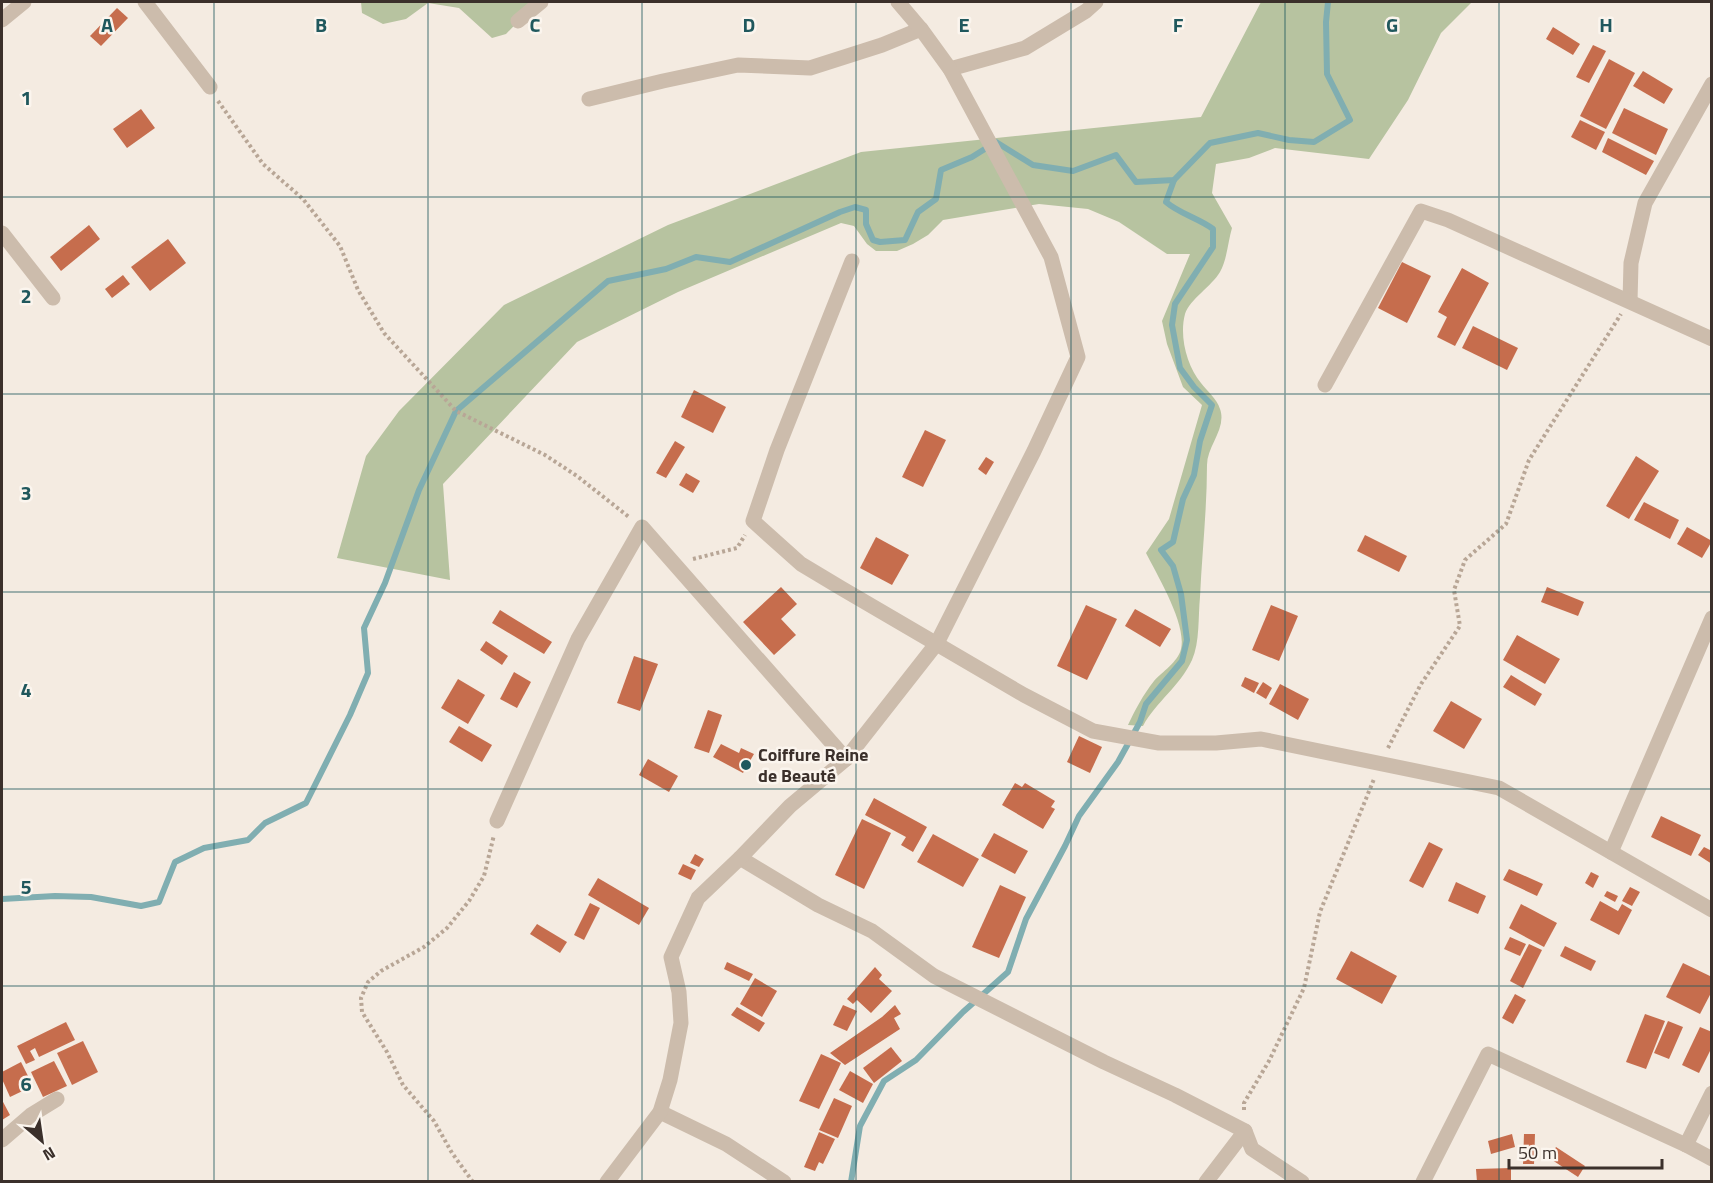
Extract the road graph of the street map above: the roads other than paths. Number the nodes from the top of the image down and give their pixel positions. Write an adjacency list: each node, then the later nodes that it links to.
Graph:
1 (24, 2): 6 (street)
2 (145, 2): 11 (street)
3 (541, 2): 7 (street)
4 (898, 2): 8 (street)
5 (1096, 2): 9 (street)
6 (2, 20)
7 (518, 21)
8 (921, 29): 9 (street); 12 (street)
9 (950, 69): 20 (street)
10 (1712, 84): 16 (street)
11 (210, 87)
12 (590, 99)
13 (2, 233): 15 (street)
14 (852, 261): 20 (street)
15 (53, 298)
16 (1629, 301): 17 (street); 18 (street)
17 (1712, 339)
18 (1325, 385)
19 (1712, 618): 23 (street)
20 (936, 643): 21 (street); 23 (street)
21 (846, 759): 22 (street); 24 (street)
22 (497, 821)
23 (1611, 852): 25 (street)
24 (740, 858): 28 (street); 29 (street)
25 (1712, 910)
26 (1712, 1093): 31 (street)
27 (57, 1099): 30 (street)
28 (660, 1112): 33 (street); 34 (street)
29 (1245, 1131): 35 (street); 36 (street)
30 (2, 1140)
31 (1686, 1145): 32 (street); 37 (street)
32 (1712, 1159)
33 (607, 1182)
34 (784, 1182)
35 (1206, 1182)
36 (1302, 1182)
37 (1423, 1182)

